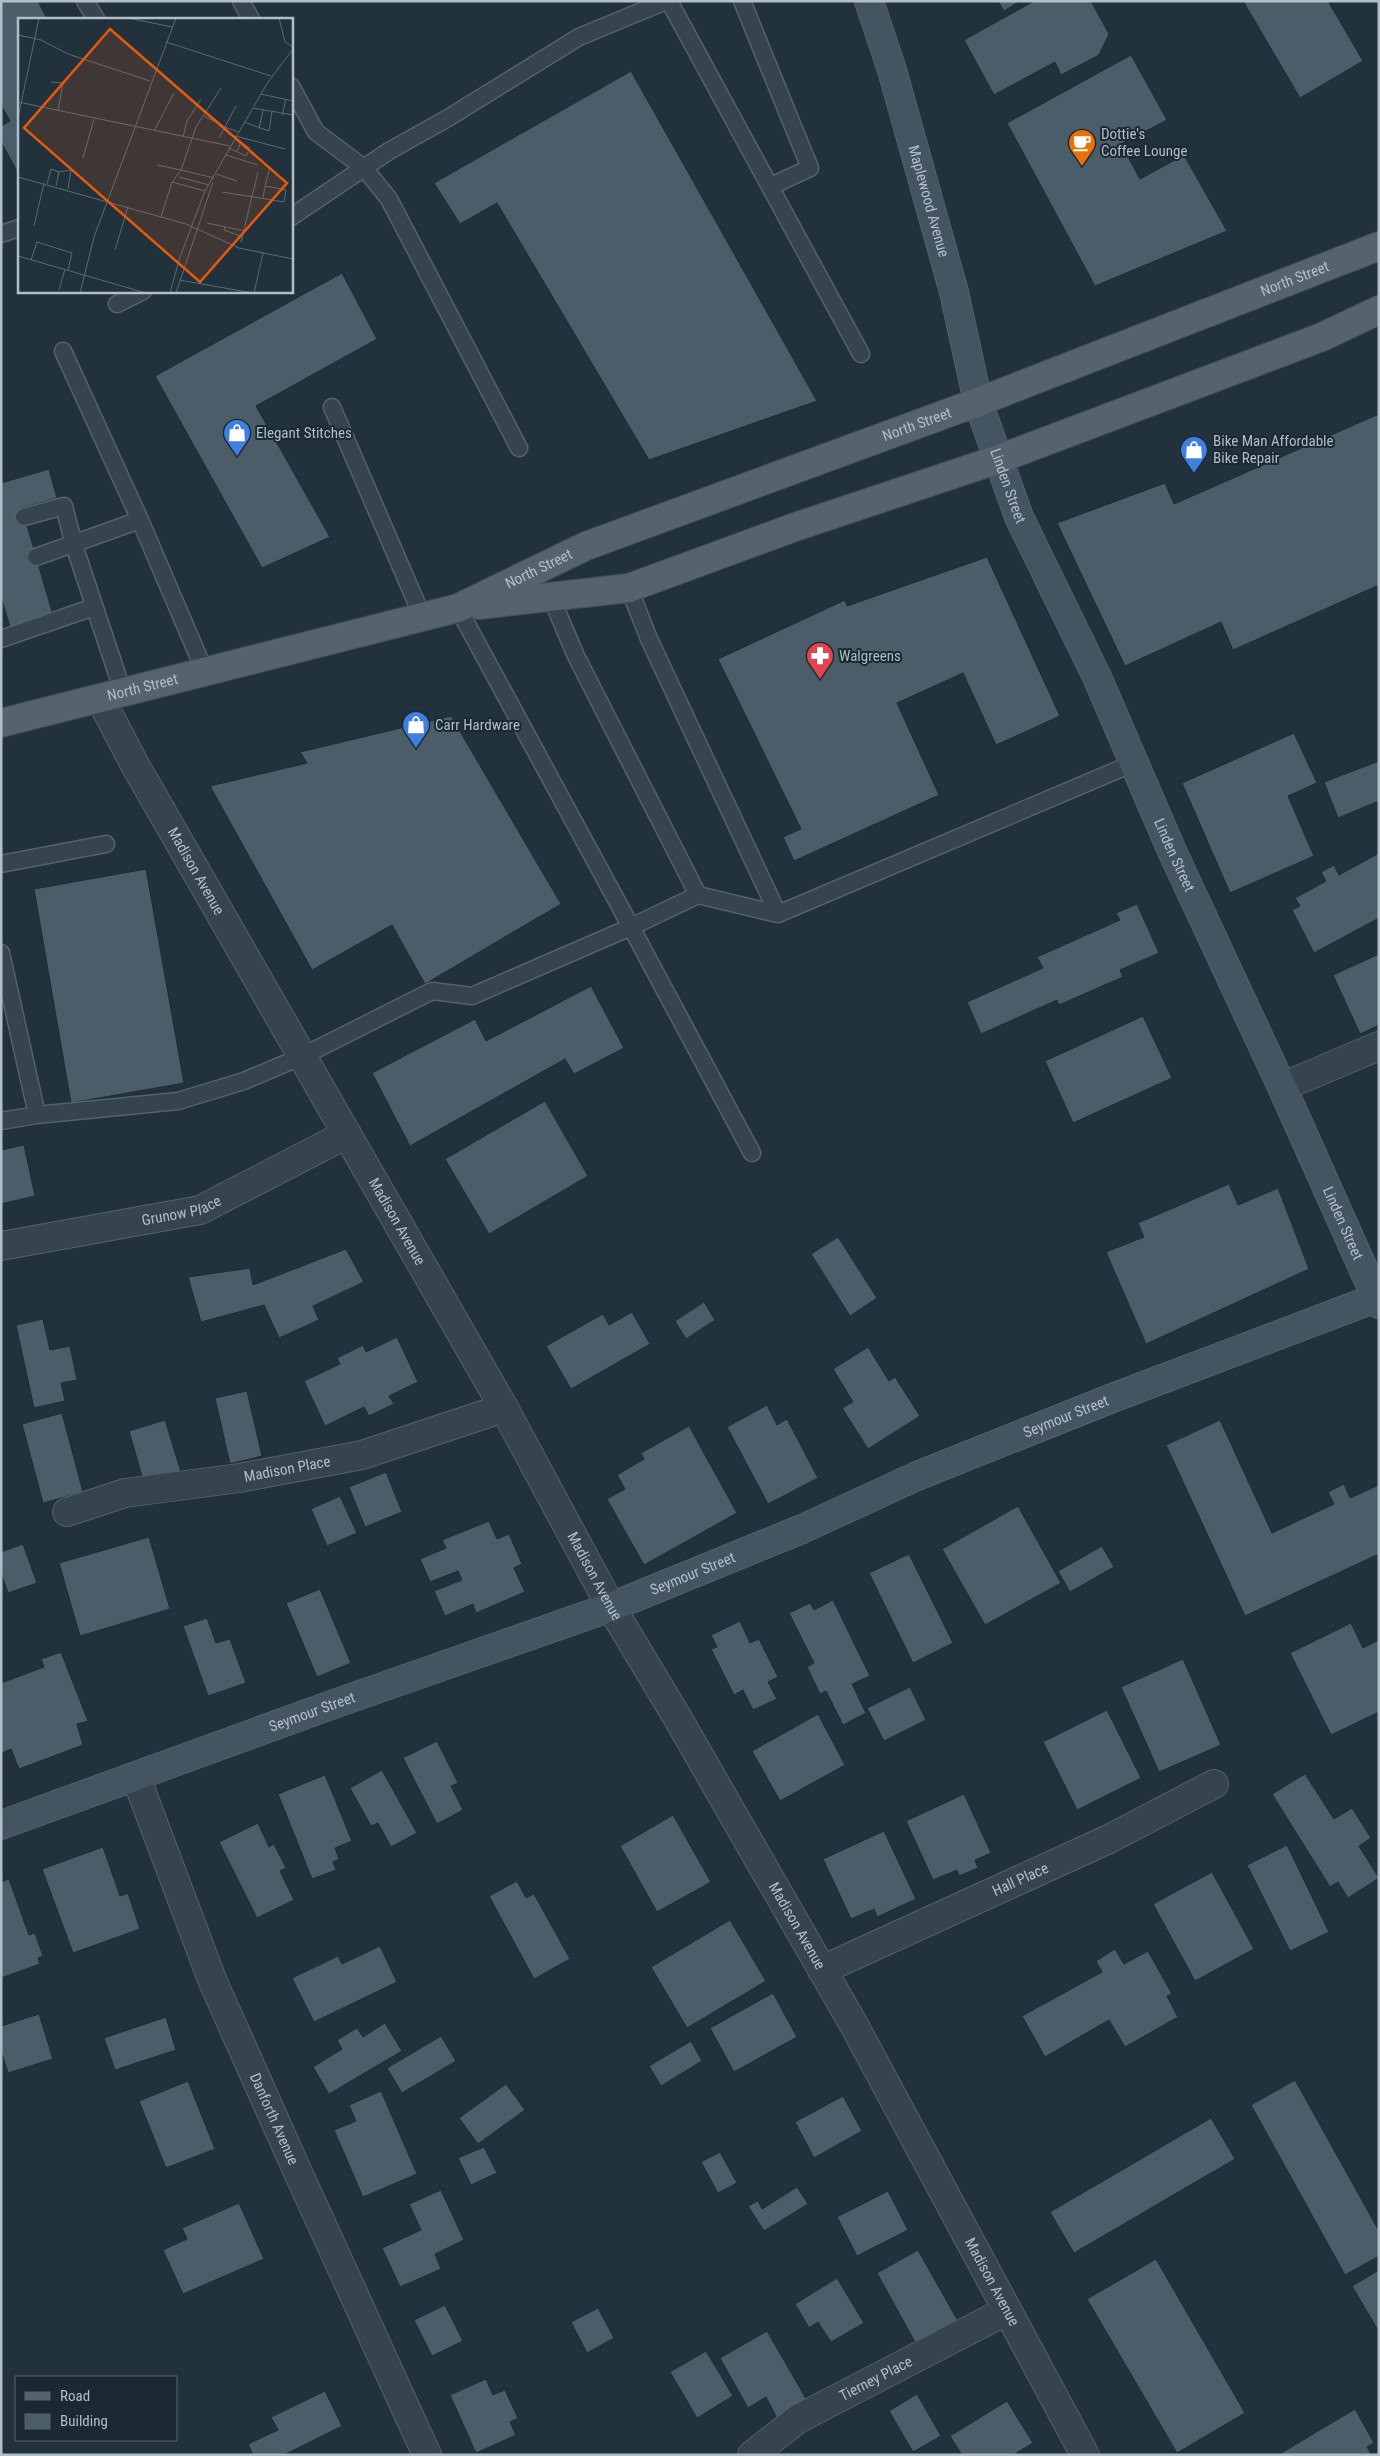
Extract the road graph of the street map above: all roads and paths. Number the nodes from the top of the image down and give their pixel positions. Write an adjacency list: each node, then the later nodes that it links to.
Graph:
1 (86, 1): 6 (lane)
2 (241, 1): 7 (lane)
3 (667, 1): 9 (lane); 10 (lane)
4 (742, 1): 10 (lane)
5 (869, 1): 20 (street, Maplewood Avenue)
6 (95, 18)
7 (250, 18)
8 (292, 88): 9 (lane)
9 (364, 168): 11 (lane); 22 (lane)
10 (771, 186): 19 (lane)
11 (292, 216)
12 (18, 228): 13 (lane)
13 (1, 234)
14 (1379, 246): 20 (main road, North Street)
15 (141, 292): 16 (lane)
16 (117, 304)
17 (1379, 310): 23 (main road, North Street)
18 (63, 351): 25 (lane)
19 (861, 354)
20 (978, 402): 23 (street, Linden Street); 31 (main road, North Street)
21 (332, 407): 32 (lane)
22 (519, 448)
23 (999, 459): 28 (main road, North Street); 37 (street, Linden Street)
24 (24, 517): 26 (lane)
25 (140, 520): 26 (lane); 34 (lane)
26 (74, 545): 27 (lane); 30 (lane)
27 (36, 557)
28 (629, 588): 29 (main road, North Street); 41 (lane)
29 (551, 597): 31 (main road, North Street); 40 (lane)
30 (94, 607): 33 (lane); 35 (lane)
31 (458, 608): 32 (main road, North Street); 42 (lane)
32 (423, 618): 34 (main road, North Street)
33 (1, 639)
34 (205, 672): 35 (main road, North Street)
35 (112, 695): 36 (main road, North Street); 45 (street, Madison Avenue)
36 (1, 723)
37 (1134, 762): 41 (lane); 46 (street, Linden Street)
38 (106, 844): 39 (lane)
39 (1, 864)
40 (698, 896): 41 (lane); 42 (lane)
41 (778, 914)
42 (631, 927): 45 (lane); 50 (lane)
43 (1, 953): 47 (lane)
44 (1379, 1046): 46 (street)
45 (302, 1056): 47 (lane); 49 (street, Madison Avenue)
46 (1282, 1087): 52 (street, Linden Street)
47 (37, 1115): 48 (lane)
48 (1, 1121)
49 (347, 1134): 51 (street, Grunow Place); 53 (street, Madison Avenue)
50 (752, 1153)
51 (1, 1246)
52 (1378, 1300): 55 (street, Seymour Street)
53 (504, 1408): 54 (street, Madison Place); 55 (street, Madison Avenue)
54 (67, 1512)
55 (611, 1607): 56 (street, Seymour Street); 59 (street, Madison Avenue)
56 (136, 1777): 58 (street, Seymour Street); 61 (street, Danforth Avenue)
57 (1214, 1784): 59 (street, Hall Place)
58 (1, 1825)
59 (822, 1970): 60 (street, Madison Avenue)
60 (1006, 2311): 62 (street, Tierney Place); 63 (street, Madison Avenue)
61 (427, 2455)
62 (752, 2455)
63 (1085, 2455)

